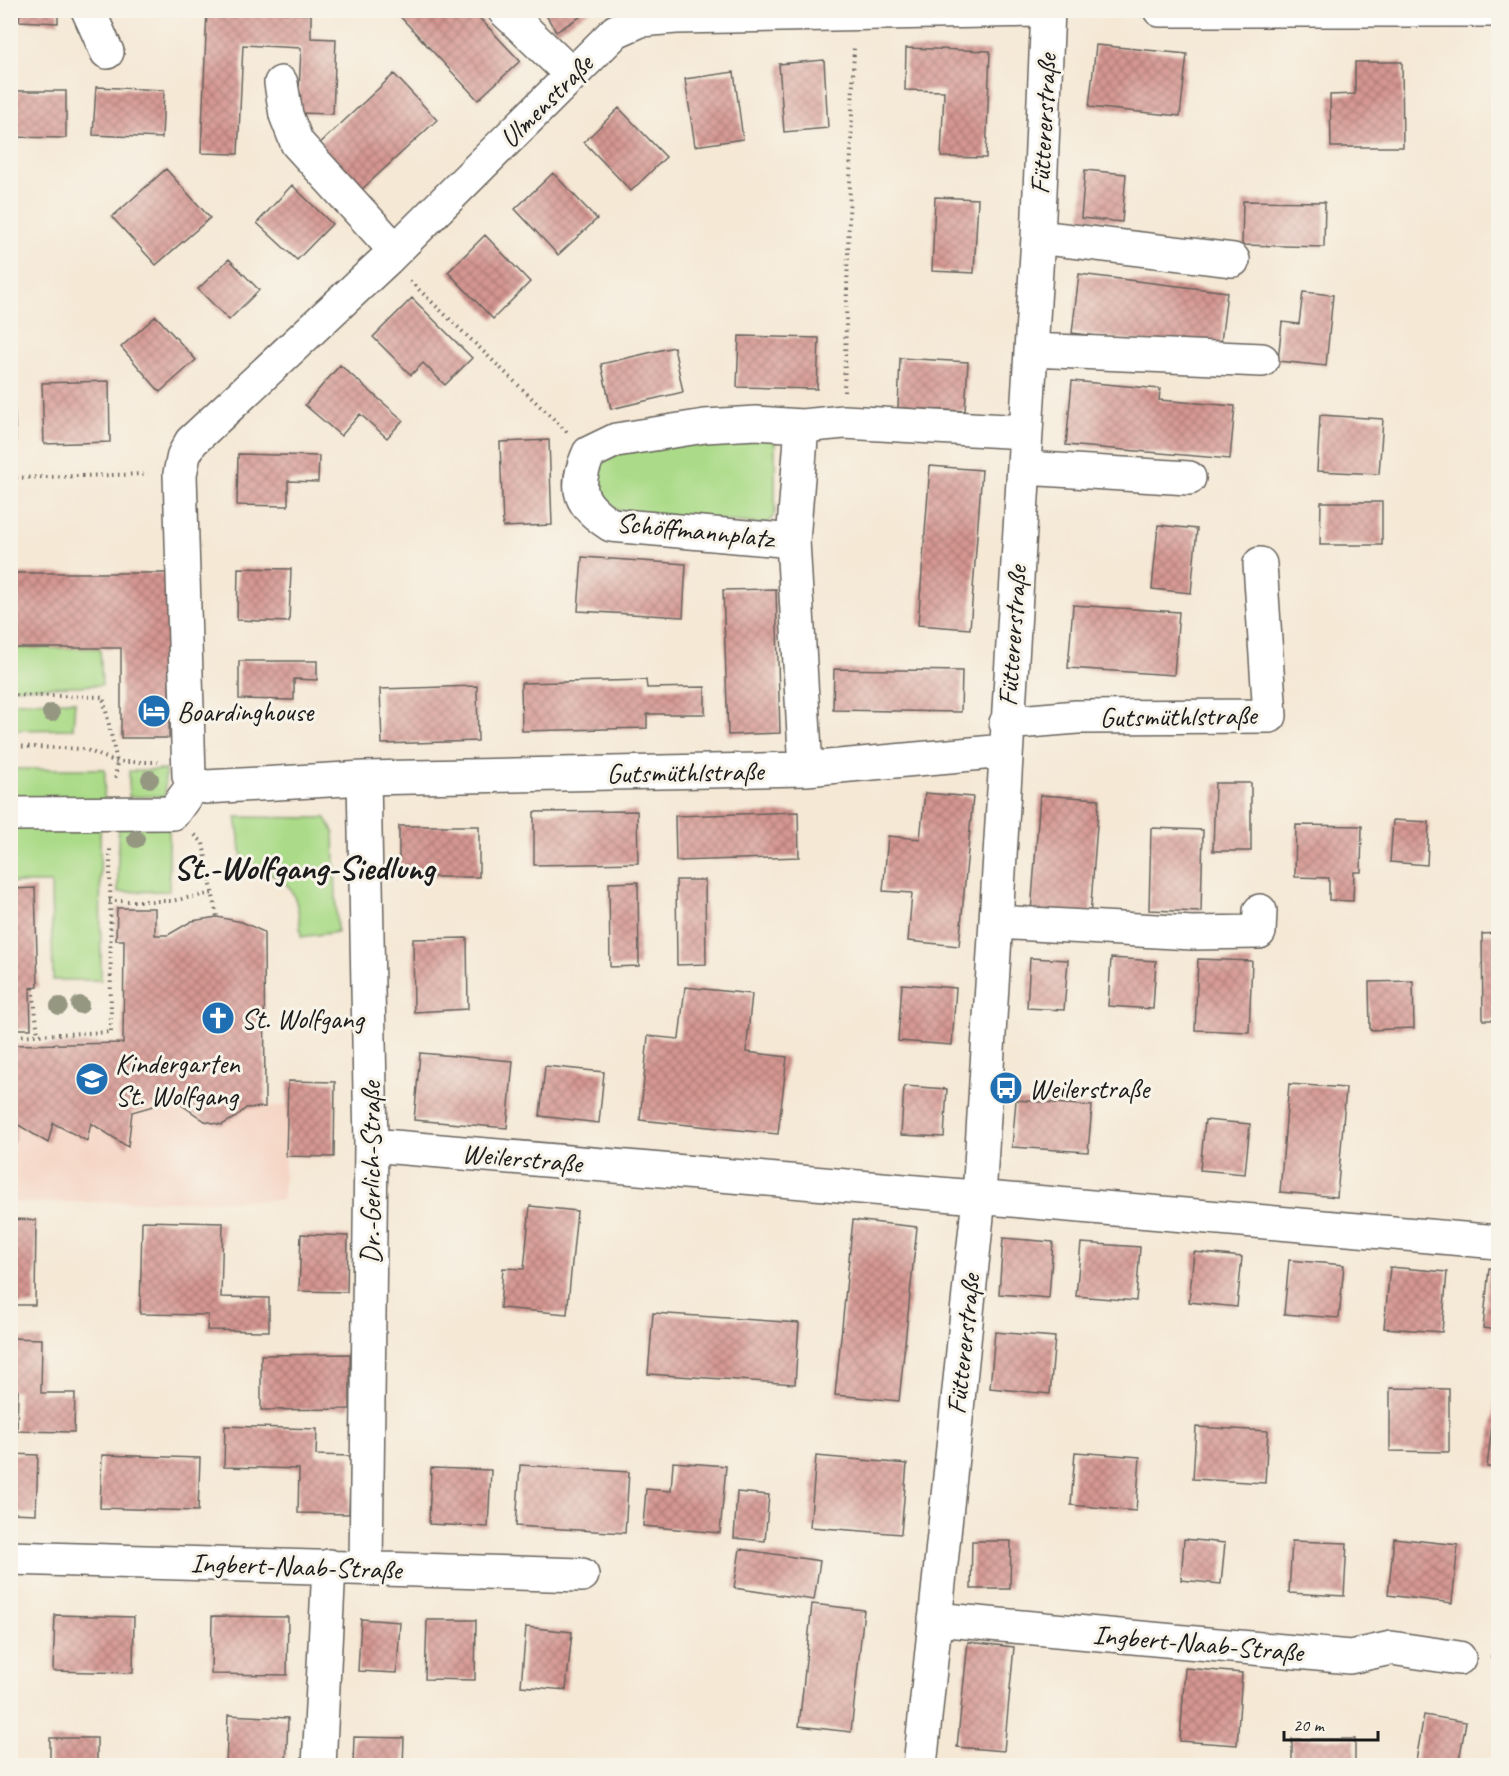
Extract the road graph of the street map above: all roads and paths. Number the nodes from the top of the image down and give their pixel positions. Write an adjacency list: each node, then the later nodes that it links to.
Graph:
1 (88, 10): 9 (street)
2 (504, 10): 10 (street)
3 (1040, 10): 8 (street, Ulmenstraße)
4 (1048, 10): 12 (street, Füttererstraße)
5 (1160, 10): 7 (street)
6 (1493, 10): 7 (street)
7 (1480, 11)
8 (855, 15): 10 (street, Ulmenstraße); 17 (path)
9 (107, 52)
10 (572, 75): 13 (street, Ulmenstraße)
11 (281, 83): 13 (street)
12 (1038, 237): 14 (street); 15 (street, Füttererstraße)
13 (391, 254): 20 (path); 22 (street, Ulmenstraße)
14 (1233, 260)
15 (1031, 350): 16 (street); 19 (street, Füttererstraße)
16 (1262, 360)
17 (844, 422): 18 (street); 19 (street)
18 (802, 426): 20 (street); 25 (street, Schöffmannplatz)
19 (1025, 432): 21 (street, Füttererstraße)
20 (589, 453): 25 (street, Schöffmannplatz)
21 (1024, 468): 24 (street); 28 (street, Füttererstraße)
22 (180, 474): 23 (path); 32 (street, Ulmenstraße)
23 (10, 478)
24 (1189, 478)
25 (793, 541): 31 (street, Schöffmannplatz)
26 (1260, 564): 28 (street, Gutsmüthlstraße)
27 (10, 695): 30 (path)
28 (1006, 737): 31 (street, Gutsmüthlstraße); 41 (street, Füttererstraße)
29 (10, 746): 30 (path)
30 (117, 762): 32 (path); 36 (path)
31 (806, 769): 33 (street, Gutsmüthlstraße)
32 (191, 773): 33 (street, Gutsmüthlstraße); 34 (street)
33 (364, 778): 45 (street, Dr.-Gerlich-Straße)
34 (173, 813): 36 (street); 37 (path)
35 (10, 814): 36 (street)
36 (110, 814): 38 (path)
37 (213, 893): 38 (path); 40 (path)
38 (109, 902): 43 (path)
39 (1260, 911): 41 (street)
40 (217, 917)
41 (996, 922): 46 (street, Füttererstraße)
42 (33, 988): 43 (path)
43 (38, 1035): 44 (path)
44 (10, 1036)
45 (371, 1144): 46 (street, Weilerstraße); 50 (street, Dr.-Gerlich-Straße)
46 (979, 1197): 47 (street, Weilerstraße); 52 (street, Füttererstraße)
47 (1498, 1242)
48 (10, 1558): 49 (street, Ingbert-Naab-Straße)
49 (329, 1566): 50 (street, Ingbert-Naab-Straße); 54 (street)
50 (366, 1568): 51 (street, Ingbert-Naab-Straße)
51 (582, 1575)
52 (934, 1618): 53 (street, Ingbert-Naab-Straße); 55 (street, Füttererstraße)
53 (1460, 1658)
54 (319, 1766)
55 (920, 1766)

